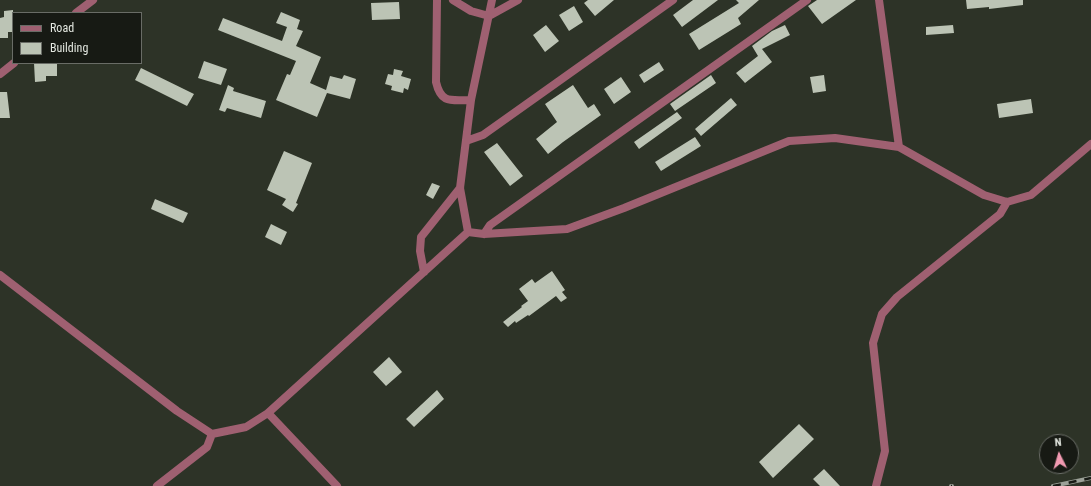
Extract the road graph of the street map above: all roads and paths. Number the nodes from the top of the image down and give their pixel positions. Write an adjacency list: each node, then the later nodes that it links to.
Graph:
1 (92, 0): 9 (street)
2 (437, 0): 13 (street)
3 (453, 0): 10 (street)
4 (492, 0): 10 (street)
5 (518, 0): 10 (street)
6 (673, 0): 14 (street)
7 (807, 0): 20 (street)
8 (879, 0): 16 (street)
9 (77, 12)
10 (489, 16): 13 (street)
11 (13, 64): 12 (street)
12 (0, 74)
13 (471, 100): 14 (street)
14 (466, 141): 17 (street)
15 (1091, 144): 18 (street)
16 (899, 146): 18 (street); 20 (street)
17 (460, 188): 19 (street); 21 (street)
18 (1007, 202): 27 (street)
19 (468, 232): 20 (street); 21 (street)
20 (484, 234)
21 (424, 272): 23 (street)
22 (0, 275): 24 (street)
23 (268, 413): 24 (street); 26 (street)
24 (212, 434): 25 (street)
25 (157, 486)
26 (337, 486)
27 (876, 486)

